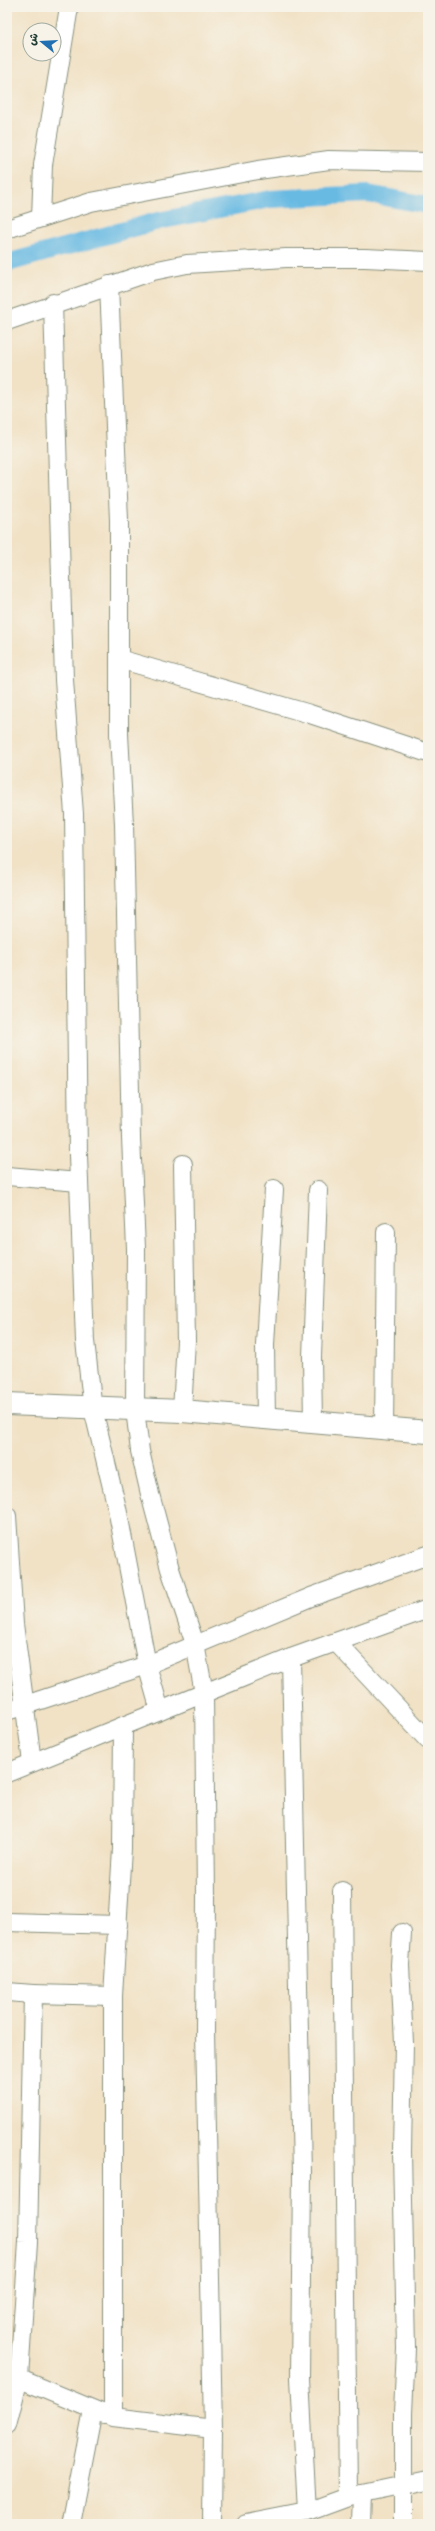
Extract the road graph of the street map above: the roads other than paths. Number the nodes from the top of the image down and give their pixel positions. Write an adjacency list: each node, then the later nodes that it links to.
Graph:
1 (69, 7): 3 (street)
2 (428, 162): 3 (street)
3 (41, 218): 4 (street)
4 (7, 229)
5 (428, 261): 6 (street)
6 (109, 285): 7 (street); 9 (street)
7 (53, 303): 8 (street); 13 (street)
8 (7, 321)
9 (119, 659): 10 (street); 19 (street)
10 (428, 753)
11 (183, 1164): 20 (street)
12 (7, 1176): 13 (street)
13 (79, 1182): 18 (street)
14 (274, 1189): 21 (street)
15 (318, 1190): 22 (street)
16 (386, 1232): 23 (street)
17 (7, 1404): 18 (street)
18 (93, 1408): 19 (street); 31 (street)
19 (135, 1409): 20 (street); 29 (street)
20 (182, 1411): 21 (street)
21 (266, 1419): 22 (street)
22 (313, 1423): 23 (street)
23 (384, 1429): 24 (street)
24 (428, 1432)
25 (7, 1516): 33 (street)
26 (428, 1555): 29 (street)
27 (428, 1609): 28 (street)
28 (336, 1642): 30 (street); 37 (street)
29 (195, 1644): 31 (street); 32 (street)
30 (291, 1658): 32 (street); 55 (street)
31 (147, 1665): 33 (street); 35 (street)
32 (204, 1693): 35 (street); 51 (street)
33 (23, 1704): 34 (street); 38 (street)
34 (7, 1711)
35 (160, 1711): 36 (street)
36 (123, 1726): 38 (street); 42 (street)
37 (428, 1740)
38 (32, 1762): 39 (street)
39 (7, 1773)
40 (342, 1891): 54 (street)
41 (7, 1922): 42 (street)
42 (118, 1925): 46 (street)
43 (402, 1933): 53 (street)
44 (7, 1992): 45 (street)
45 (33, 1994): 46 (street); 47 (street)
46 (113, 1996): 49 (street)
47 (13, 2376): 48 (street); 50 (street)
48 (93, 2410): 49 (street); 56 (street)
49 (113, 2417): 51 (street)
50 (7, 2425)
51 (213, 2429): 57 (street)
52 (428, 2480): 53 (street)
53 (405, 2484): 54 (street); 60 (street)
54 (355, 2496): 55 (street); 59 (street)
55 (307, 2512): 58 (street)
56 (71, 2524)
57 (212, 2524)
58 (246, 2524)
59 (361, 2524)
60 (403, 2524)

